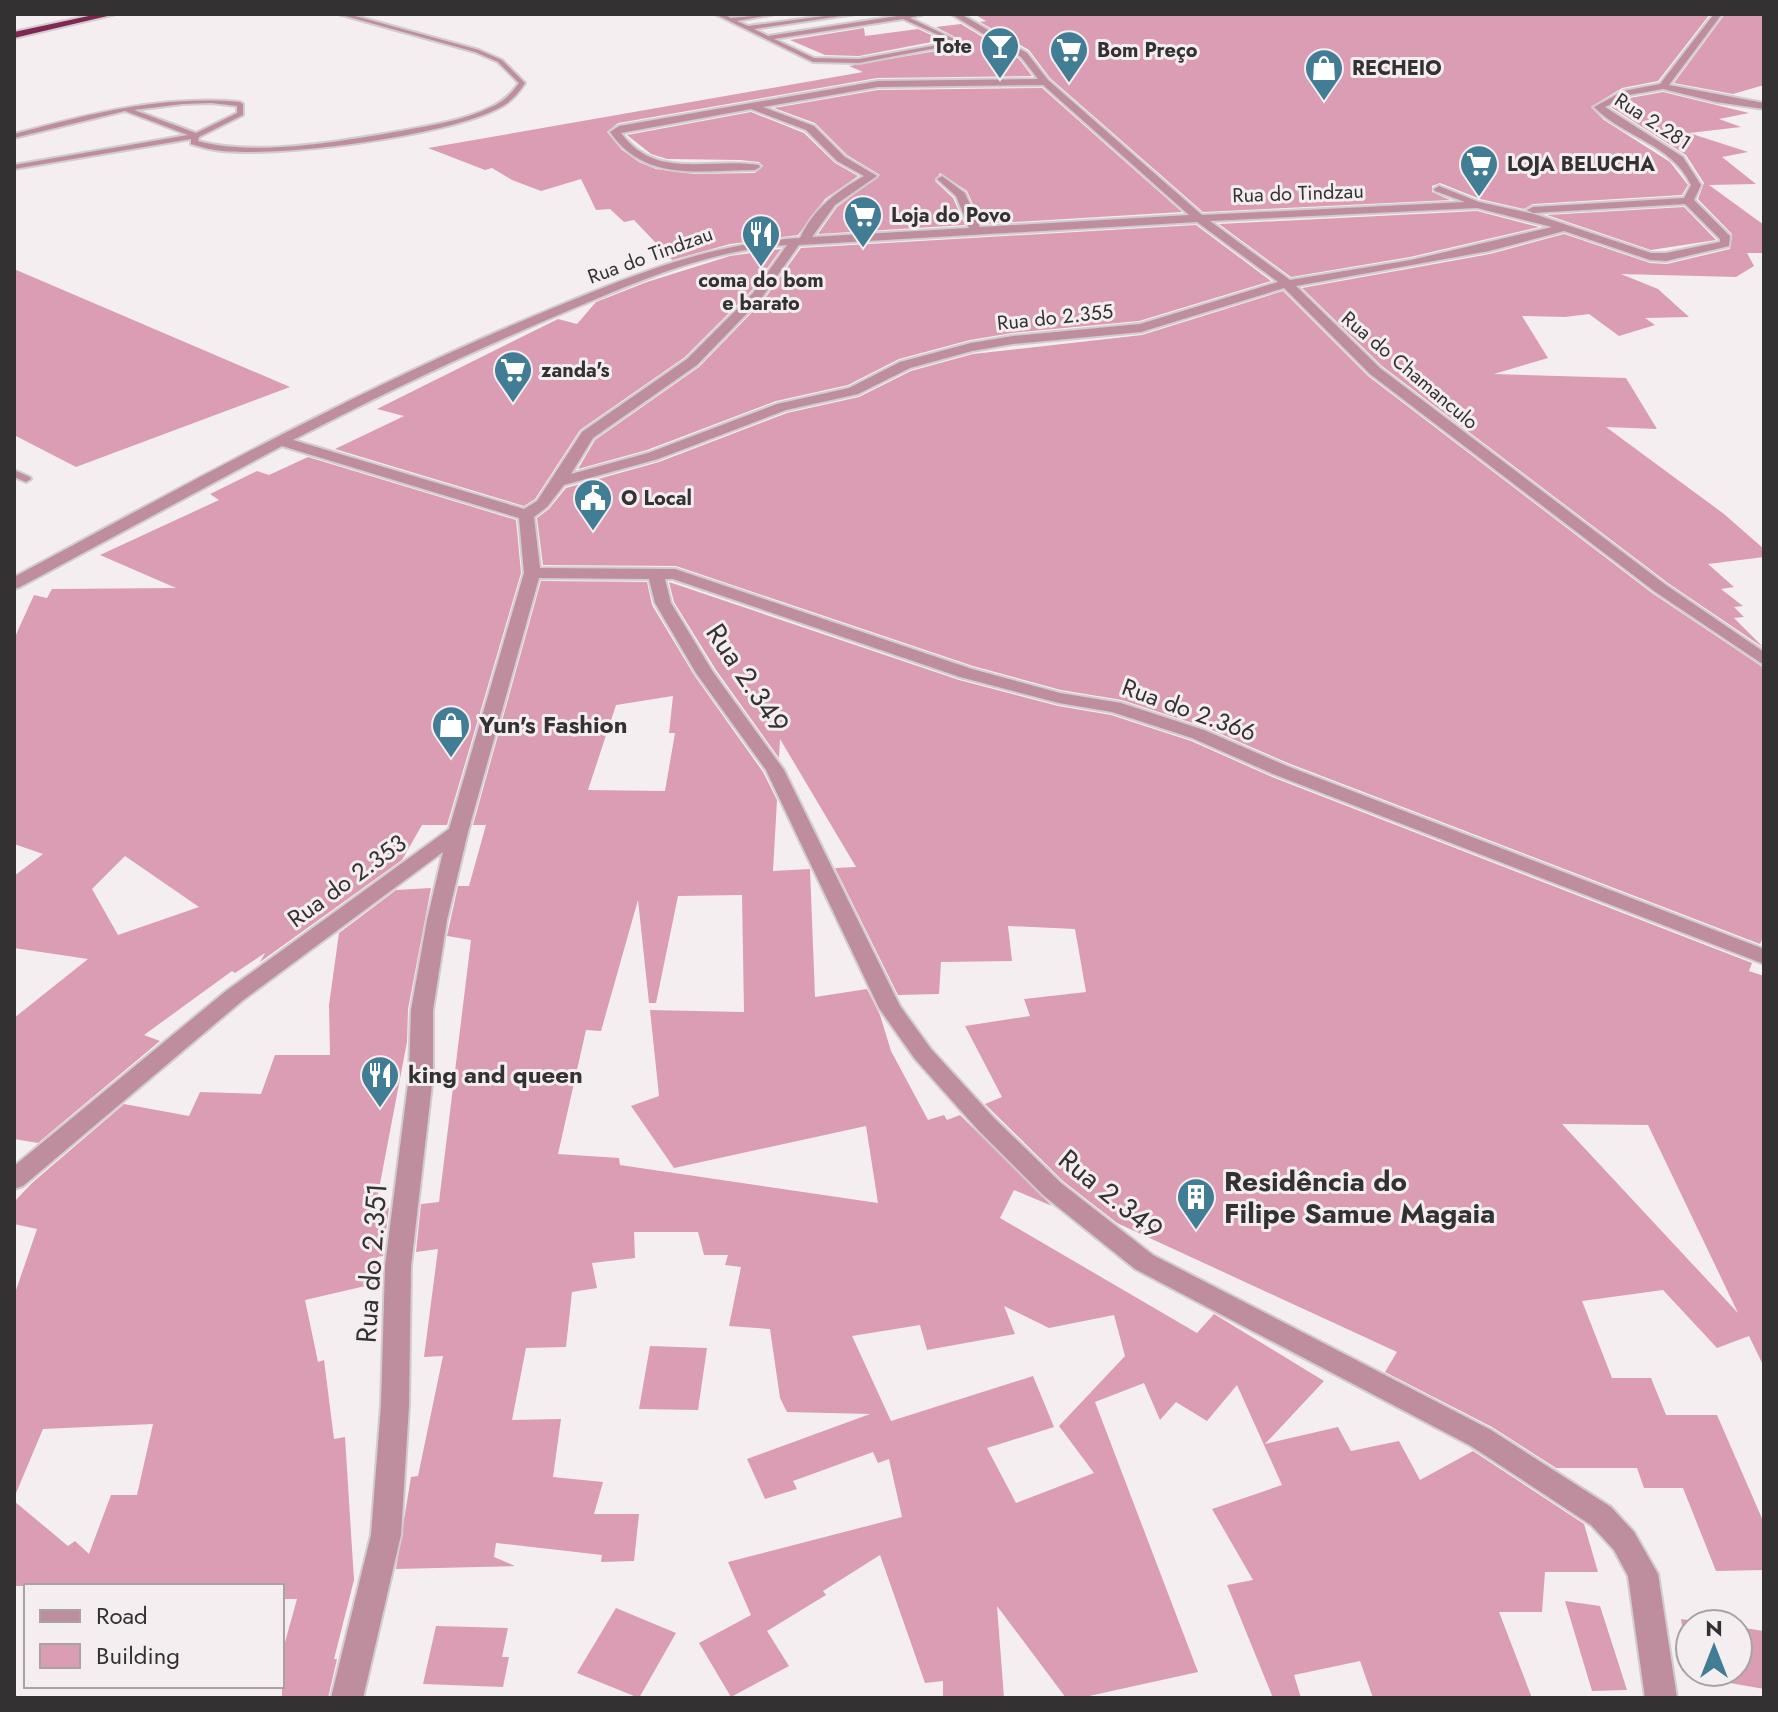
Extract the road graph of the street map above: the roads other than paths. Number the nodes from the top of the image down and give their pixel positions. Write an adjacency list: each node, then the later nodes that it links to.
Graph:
1 (88, 14): 13 (highway)
2 (111, 14): 13 (highway)
3 (341, 14): 21 (lane)
4 (718, 14): 11 (lane)
5 (772, 14): 11 (lane)
6 (852, 14): 12 (lane)
7 (921, 14): 10 (lane)
8 (955, 14): 15 (street, Rua do Chamanculo)
9 (1718, 14): 16 (street, Rua 2.281)
10 (900, 15): 14 (lane); 14 (lane)
11 (729, 20): 12 (lane)
12 (747, 28): 14 (lane)
13 (14, 33)
14 (768, 38)
15 (1048, 85): 18 (street); 28 (street, Rua do Chamanculo)
16 (1663, 86): 17 (street); 26 (street, Rua 2.281)
17 (1764, 106)
18 (755, 107): 23 (street); 31 (street)
19 (126, 109): 20 (lane); 21 (lane); 21 (lane)
20 (14, 136)
21 (196, 136): 22 (lane)
22 (14, 167)
23 (755, 167)
24 (942, 179): 30 (street)
25 (1439, 189): 27 (street)
26 (1688, 201): 27 (street, Rua do Tindzau); 29 (street)
27 (1509, 211): 28 (street, Rua do Tindzau); 29 (street, Rua do Tindzau)
28 (1199, 218): 30 (street, Rua do Tindzau); 32 (street, Rua do Chamanculo)
29 (1566, 227): 32 (street, Rua do 2.355)
30 (977, 233): 31 (street, Rua do Tindzau)
31 (800, 242): 33 (street, Rua do Tindzau); 36 (street)
32 (1286, 283): 36 (street, Rua do 2.355); 41 (street, Rua do Chamanculo)
33 (280, 441): 37 (street); 40 (street, Rua do Tindzau)
34 (14, 473): 35 (lane)
35 (26, 479)
36 (559, 481): 37 (street)
37 (526, 515): 38 (street)
38 (532, 573): 39 (street, Rua do 2.366); 42 (street)
39 (656, 573): 43 (street, Rua do 2.366); 46 (street, Rua 2.349)
40 (14, 584)
41 (1764, 660)
42 (458, 832): 44 (street, Rua do 2.353); 45 (street, Rua do 2.351)
43 (1764, 957)
44 (14, 1180)
45 (347, 1698)
46 (1661, 1698)

